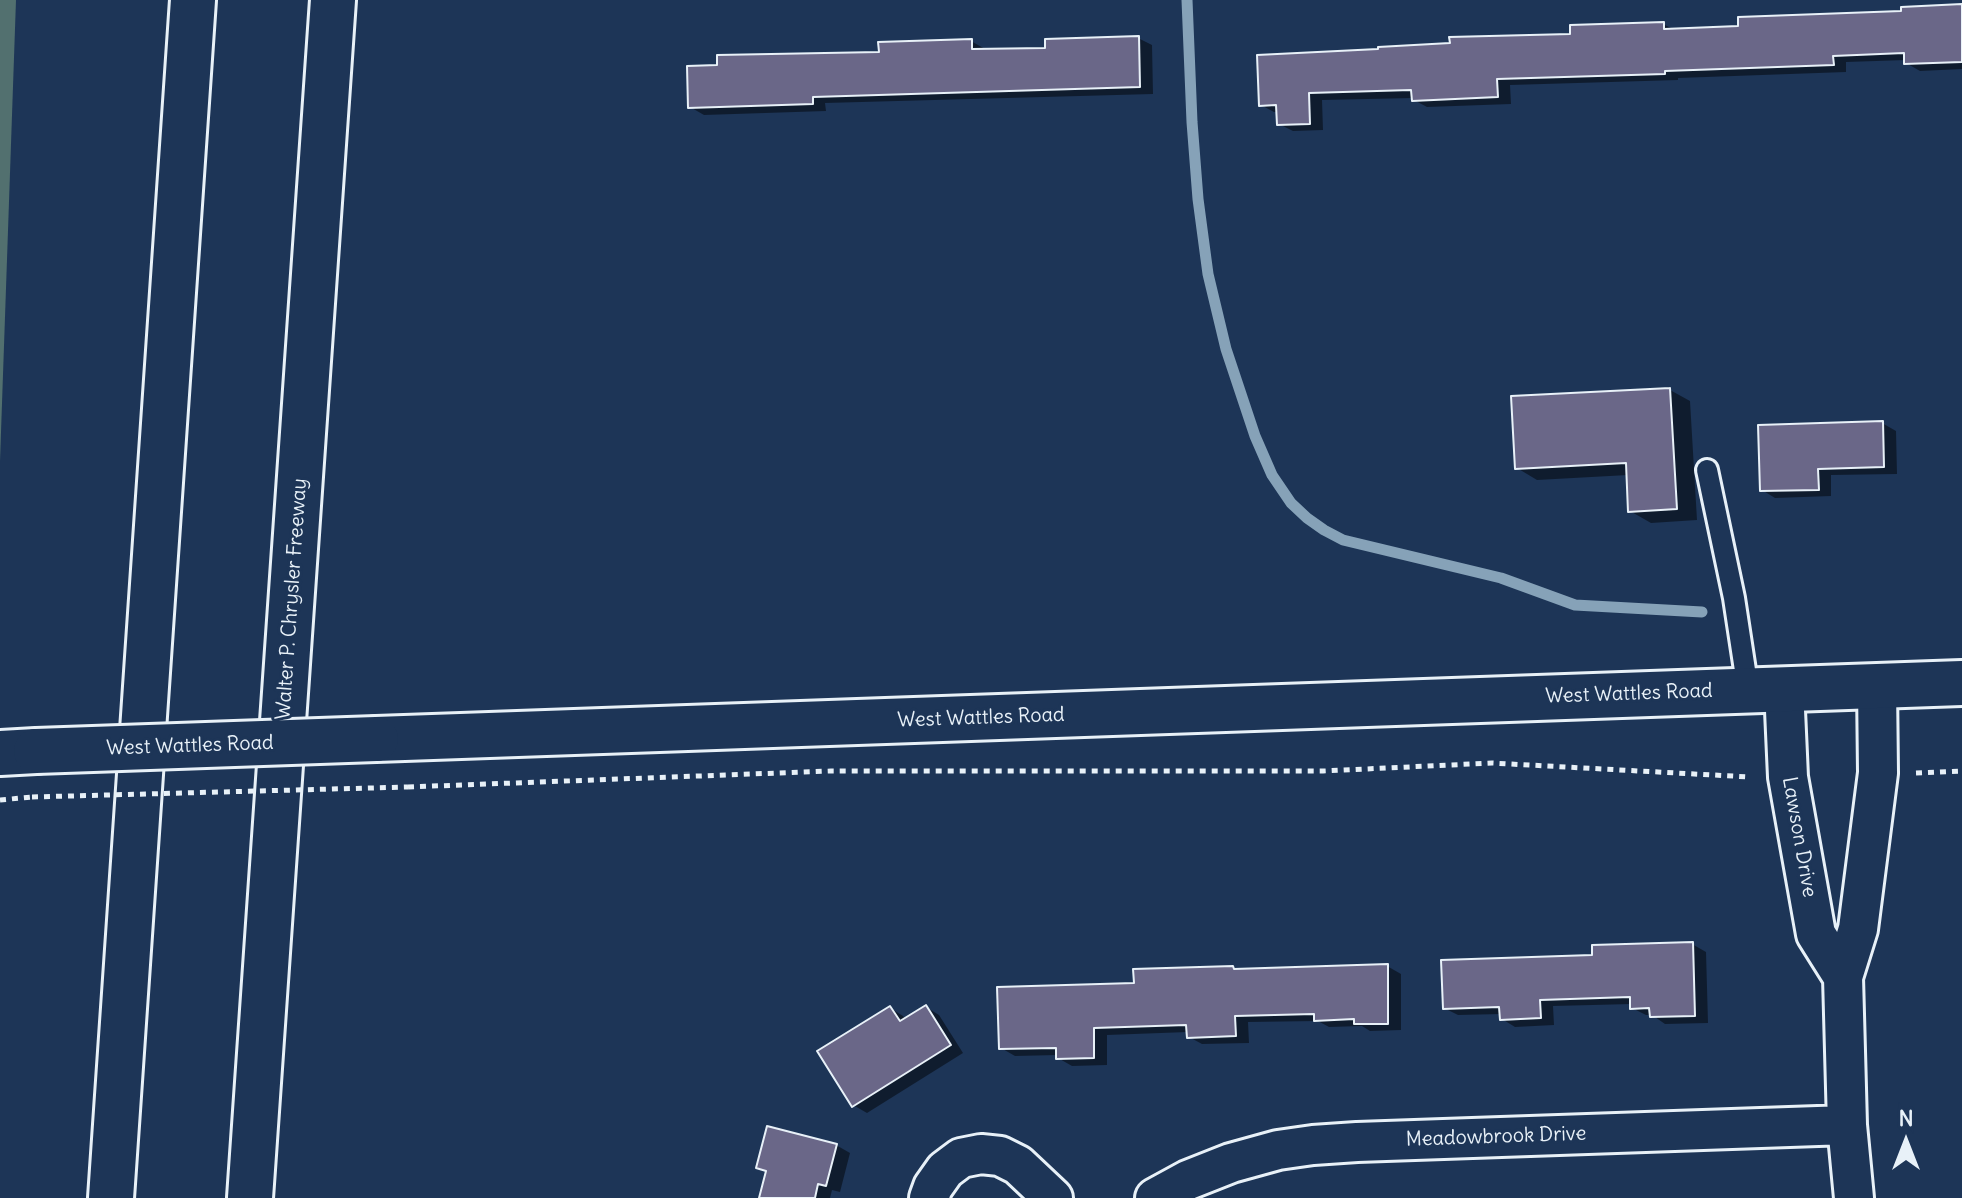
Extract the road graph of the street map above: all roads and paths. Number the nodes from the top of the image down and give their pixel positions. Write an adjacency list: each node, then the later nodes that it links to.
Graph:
1 (193, 0): 14 (main road)
2 (333, 0): 15 (main road, Walter P. Chrysler Freeway)
3 (1707, 470): 6 (lane)
4 (1962, 683): 5 (main road, West Wattles Road)
5 (1877, 685): 6 (main road, West Wattles Road); 9 (street)
6 (1766, 689): 7 (main road, West Wattles Road, bridge); 10 (street, Lawson Drive)
7 (18, 752)
8 (1962, 771): 9 (path)
9 (1878, 773): 12 (street)
10 (1788, 777): 11 (path, bridge); 12 (street, Lawson Drive)
11 (0, 800)
12 (1843, 977): 13 (street)
13 (1847, 1125): 18 (street, Meadowbrook Drive); 19 (street)
14 (111, 1198)
15 (250, 1198)
16 (929, 1198): 17 (street)
17 (1053, 1198)
18 (1155, 1198)
19 (1854, 1198)

